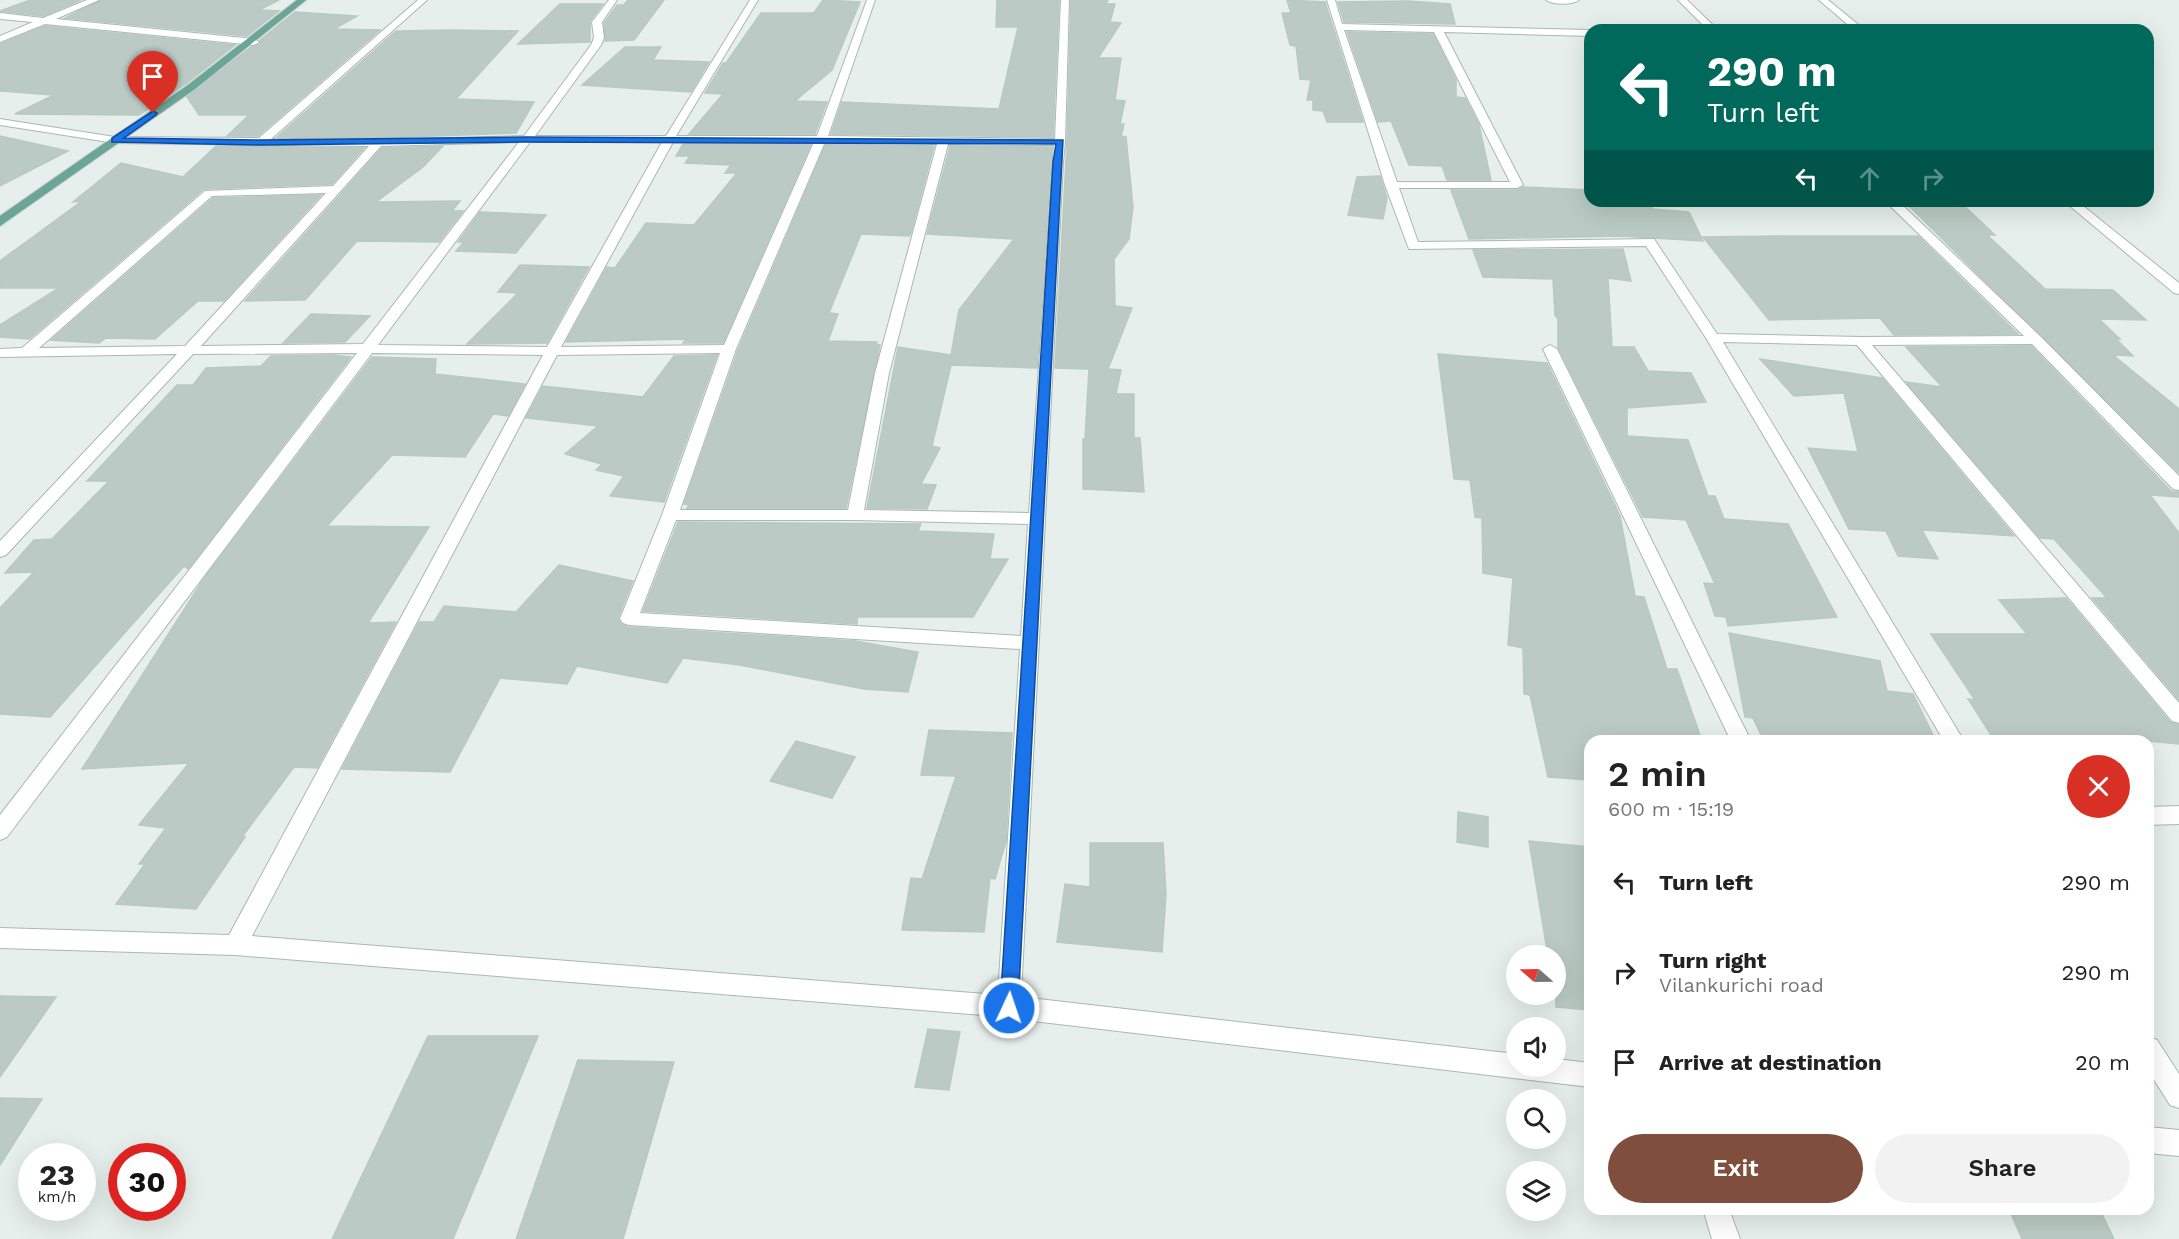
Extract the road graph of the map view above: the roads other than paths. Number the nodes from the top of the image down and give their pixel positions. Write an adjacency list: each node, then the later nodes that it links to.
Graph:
1 (95, 0): 14 (street)
2 (302, 0): 21 (main road)
3 (423, 0): 29 (street)
4 (613, 0): 23 (street)
5 (754, 0): 24 (street)
6 (871, 0): 25 (street)
7 (1065, 0): 28 (street)
8 (1331, 0): 17 (street)
9 (1550, 0): 10 (street)
10 (1575, 0)
11 (1682, 0): 15 (street)
12 (1823, 0): 16 (street)
13 (0, 16): 14 (street)
14 (45, 21): 20 (street); 21 (street)
15 (1707, 24)
16 (1853, 24)
17 (1338, 27): 18 (street); 31 (street)
18 (1438, 30): 19 (street); 31 (street)
19 (1584, 33)
20 (0, 39)
21 (254, 42): 26 (main road)
22 (0, 122): 26 (street)
23 (526, 139): 24 (street); 30 (street); 41 (street)
24 (669, 139): 25 (street); 44 (street)
25 (821, 139): 27 (street); 42 (street)
26 (115, 140): 29 (street); 35 (main road)
27 (943, 141): 28 (street); 49 (street)
28 (1060, 142): 50 (street)
29 (260, 143): 30 (street)
30 (378, 143): 32 (street)
31 (1391, 185): 37 (street)
32 (336, 189): 40 (street); 45 (street)
33 (1897, 207): 38 (street)
34 (2077, 207): 36 (street)
35 (0, 222)
36 (2178, 289)
37 (1713, 338): 39 (street); 55 (street)
38 (2036, 340): 39 (street); 47 (street)
39 (1861, 341): 53 (street)
40 (192, 348): 41 (street); 45 (street); 51 (street)
41 (368, 349): 44 (street); 58 (street)
42 (729, 349): 44 (street); 48 (street)
43 (1550, 349): 54 (street)
44 (552, 351): 60 (street)
45 (26, 352): 46 (street)
46 (0, 353)
47 (2179, 485)
48 (670, 515): 49 (street); 52 (street)
49 (855, 515): 50 (street)
50 (1037, 519): 52 (street)
51 (0, 551)
52 (1030, 643): 61 (street)
53 (2179, 716)
54 (1738, 735)
55 (1950, 735)
56 (2179, 815): 57 (street)
57 (2154, 816)
58 (0, 831)
59 (0, 938): 60 (street)
60 (235, 945): 61 (street)
61 (1009, 1008): 63 (street)
62 (2154, 1057): 64 (street)
63 (1584, 1074)
64 (2179, 1096)
65 (1718, 1215): 66 (street)
66 (1726, 1239)

